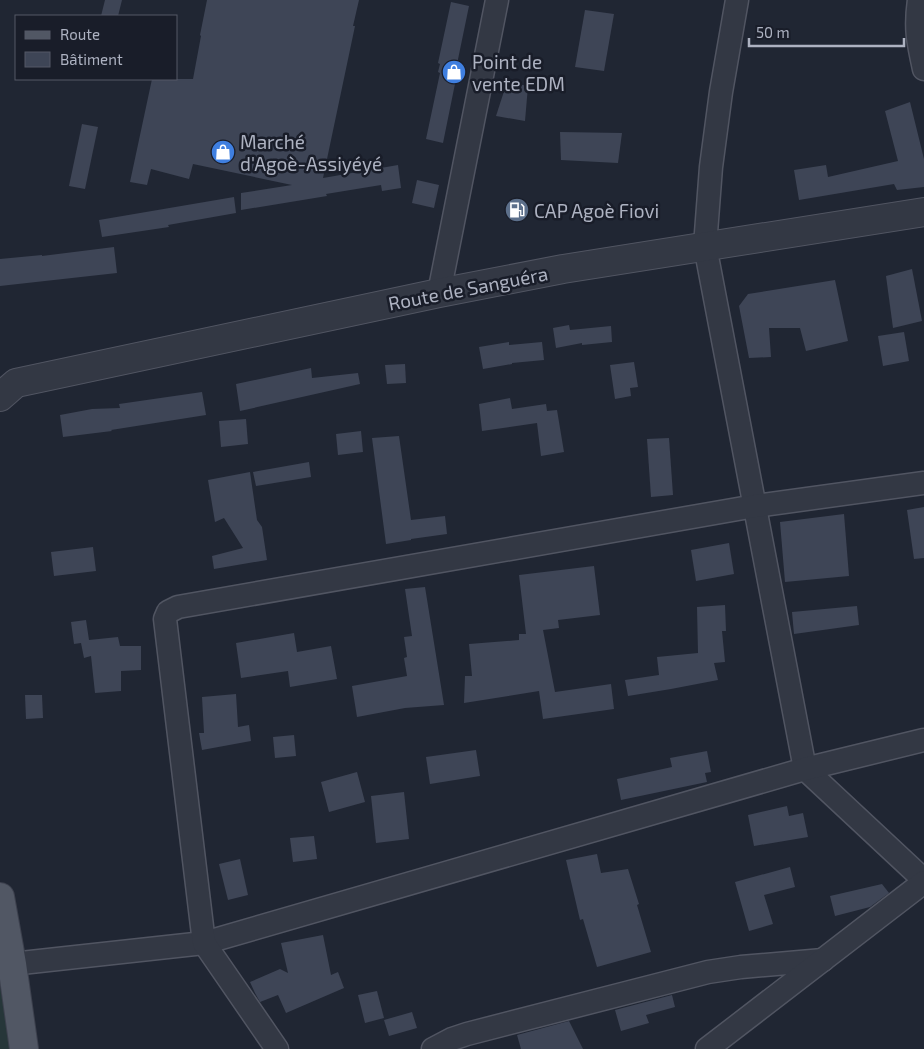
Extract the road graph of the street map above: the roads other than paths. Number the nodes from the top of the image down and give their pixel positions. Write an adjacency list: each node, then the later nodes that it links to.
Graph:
1 (497, 0): 7 (street)
2 (737, 0): 6 (street)
3 (919, 0): 4 (street)
4 (924, 69)
5 (924, 212): 6 (street, Route de Sanguéra)
6 (705, 246): 7 (street, Route de Sanguéra); 10 (street)
7 (439, 293): 8 (street, Route de Sanguéra)
8 (5, 385)
9 (924, 483): 10 (street)
10 (756, 506): 12 (street); 15 (street)
11 (924, 740): 12 (street)
12 (805, 769): 13 (street); 15 (street)
13 (924, 882): 16 (street)
14 (0, 897): 17 (main road)
15 (204, 943): 17 (street); 19 (street)
16 (823, 960): 20 (street); 21 (street)
17 (12, 964): 18 (main road)
18 (24, 1049)
19 (277, 1049)
20 (433, 1049)
21 (708, 1049)

